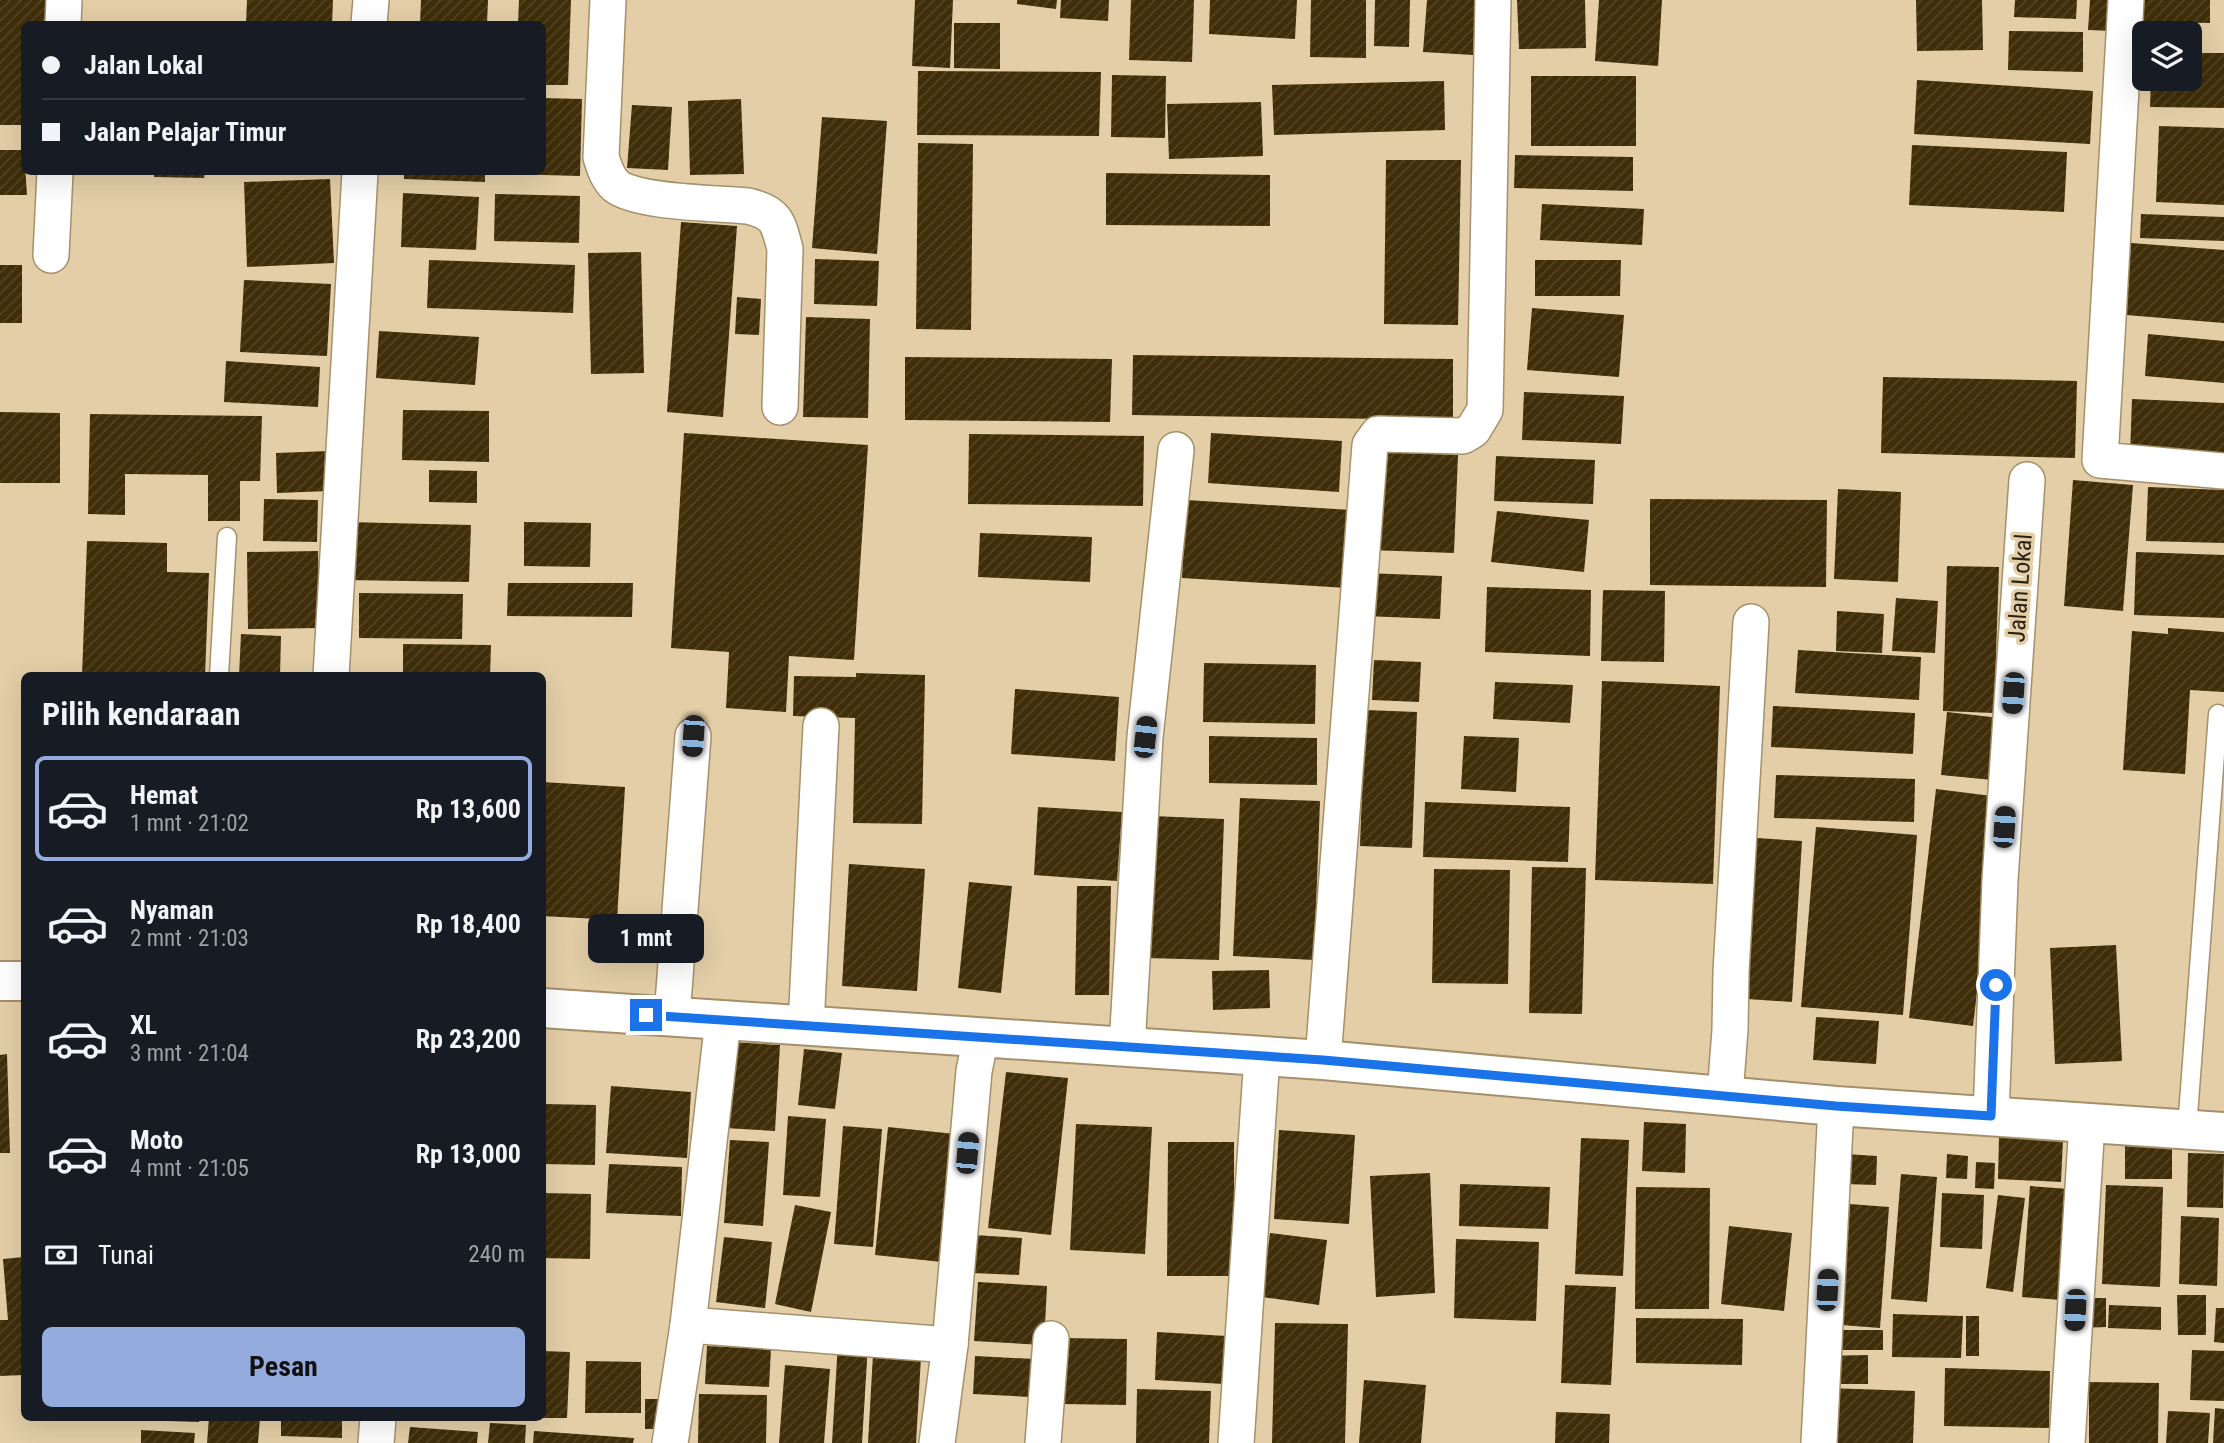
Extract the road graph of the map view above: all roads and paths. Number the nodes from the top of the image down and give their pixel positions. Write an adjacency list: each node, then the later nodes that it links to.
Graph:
1 (64, 0): 6 (street)
2 (371, 0): 7 (street)
3 (608, 0): 11 (street)
4 (1493, 0): 31 (street)
5 (2126, 0): 13 (street)
6 (63, 21)
7 (369, 21)
8 (55, 175): 10 (street)
9 (360, 175): 18 (street)
10 (51, 255)
11 (780, 407)
12 (1176, 450): 29 (street)
13 (2224, 471)
14 (2027, 480): 34 (street, Jalan Lokal)
15 (227, 537): 17 (lane)
16 (1751, 622): 32 (street)
17 (219, 672)
18 (331, 672)
19 (2218, 714): 36 (lane)
20 (821, 726): 27 (street)
21 (693, 736): 25 (street)
22 (0, 981): 23 (street)
23 (21, 981)
24 (546, 1008): 25 (street)
25 (672, 1017): 26 (street)
26 (723, 1020): 27 (street); 37 (street)
27 (806, 1026): 28 (street)
28 (981, 1037): 29 (street); 39 (street)
29 (1127, 1047): 30 (street)
30 (1262, 1056): 31 (street); 45 (street)
31 (1323, 1060): 32 (street)
32 (1725, 1095): 33 (street)
33 (1836, 1106): 34 (street); 46 (street)
34 (1991, 1116): 35 (street)
35 (2087, 1122): 36 (street); 47 (street)
36 (2206, 1130)
37 (688, 1325): 39 (street); 42 (street)
38 (1051, 1339): 44 (street)
39 (950, 1345): 43 (street)
40 (378, 1421): 41 (street)
41 (376, 1443)
42 (670, 1443)
43 (937, 1443)
44 (1043, 1443)
45 (1236, 1443)
46 (1819, 1443)
47 (2067, 1443)

